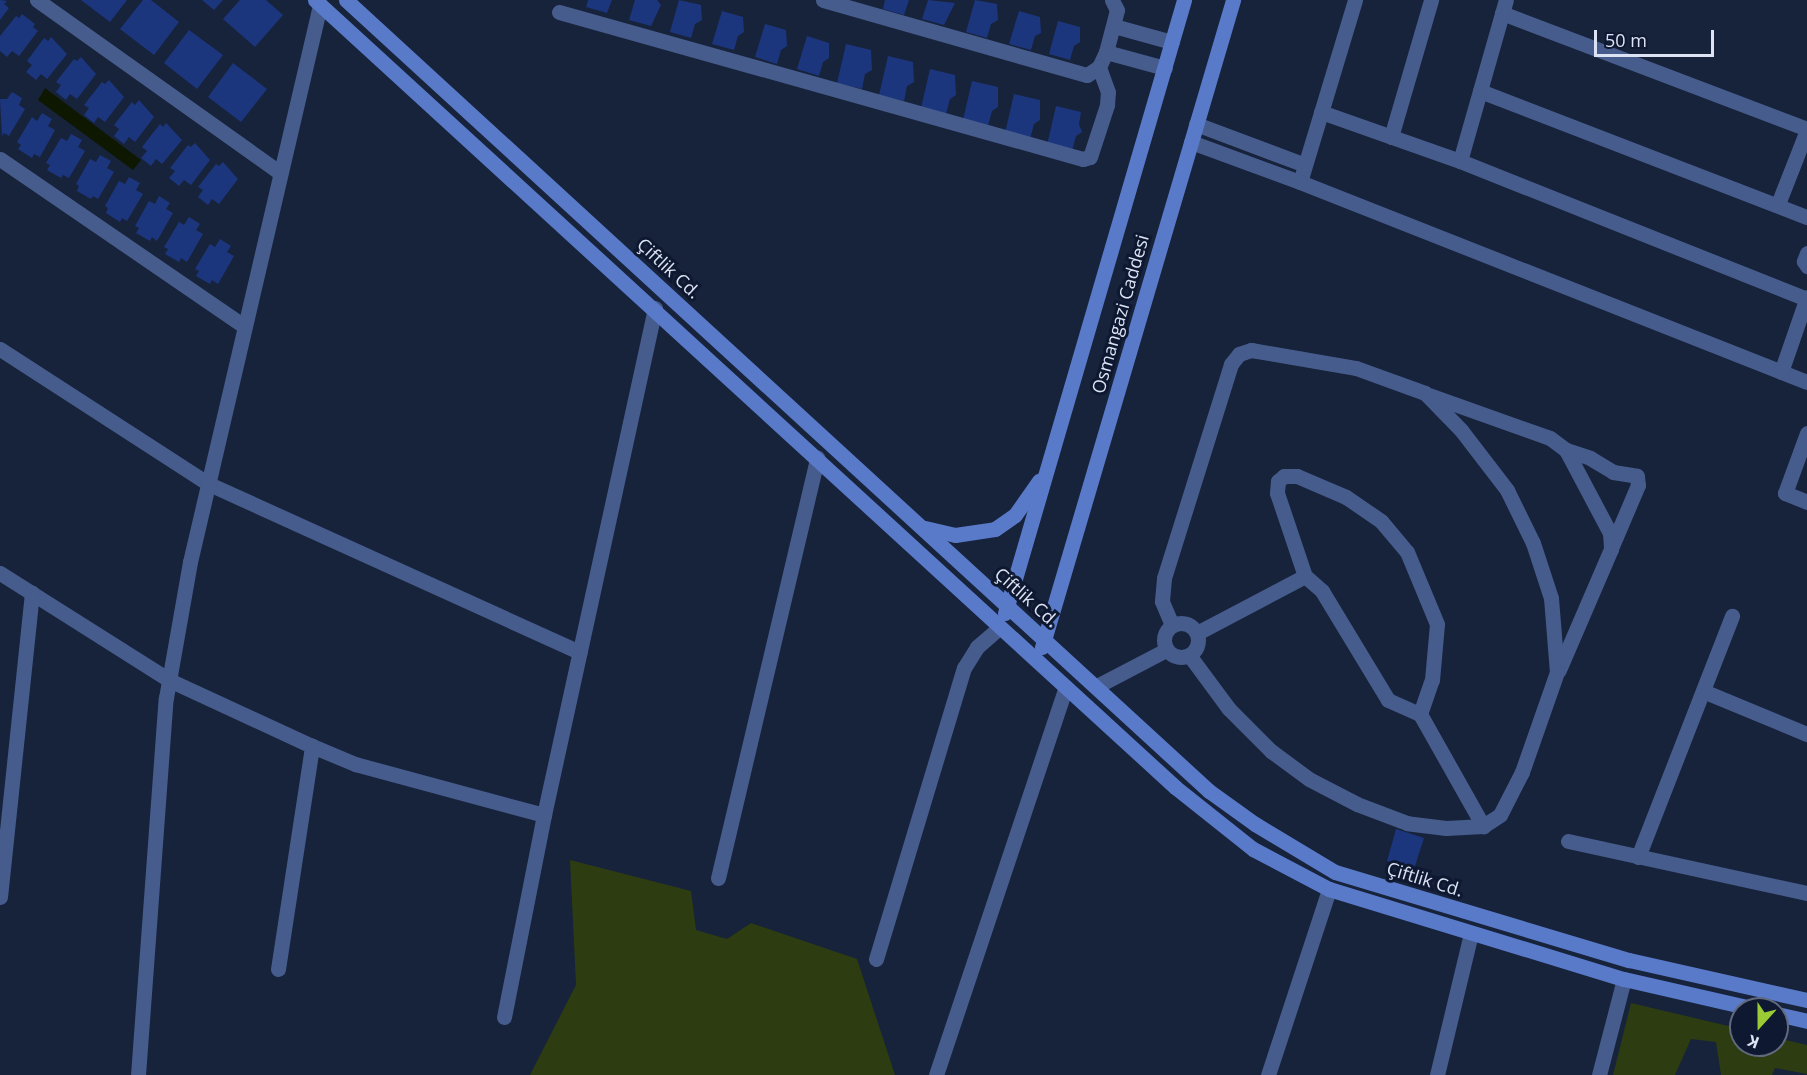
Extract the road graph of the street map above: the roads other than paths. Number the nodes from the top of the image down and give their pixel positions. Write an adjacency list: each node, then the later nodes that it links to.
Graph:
1 (37, 0): 26 (street)
2 (346, 0): 45 (street, Çiftlik Cd.)
3 (823, 0): 15 (street)
4 (1112, 0): 12 (street)
5 (1184, 0): 13 (street, Osmangazi Caddesi)
6 (1233, 0): 19 (street, Osmangazi Caddesi)
7 (1355, 0): 18 (street)
8 (1431, 0): 21 (street)
9 (318, 2): 26 (street); 33 (street)
10 (1504, 7): 17 (street); 20 (street)
11 (559, 12): 15 (street)
12 (1114, 26): 13 (street); 14 (street)
13 (1173, 42): 16 (street, Osmangazi Caddesi)
14 (1106, 51): 15 (street); 16 (street)
15 (1099, 67)
16 (1165, 68): 42 (street, Osmangazi Caddesi)
17 (1480, 92): 24 (street); 28 (street)
18 (1320, 112): 21 (street); 25 (street)
19 (1196, 124): 22 (street, Osmangazi Caddesi); 25 (street)
20 (1807, 130): 28 (street)
21 (1391, 137): 24 (street)
22 (1191, 142): 27 (street); 55 (street, Osmangazi Caddesi)
23 (0, 159): 34 (street)
24 (1460, 161): 32 (street)
25 (1305, 165): 27 (street)
26 (279, 172): 34 (street)
27 (1300, 182): 36 (street)
28 (1778, 204): 29 (street)
29 (1807, 217)
30 (1807, 254): 31 (street)
31 (1807, 266)
32 (1807, 298): 36 (street)
33 (655, 308): 41 (street); 57 (street)
34 (244, 326): 43 (street)
35 (0, 349): 43 (street)
36 (1781, 372): 37 (street)
37 (1807, 382)
38 (1425, 393): 40 (street); 52 (street); 60 (street)
39 (1807, 433): 44 (street)
40 (1566, 450): 46 (street); 46 (street)
41 (818, 458): 53 (street); 72 (street)
42 (1050, 463): 45 (street); 50 (street, Osmangazi Caddesi)
43 (210, 484): 57 (street); 61 (street)
44 (1807, 502)
45 (921, 526): 50 (street, Çiftlik Cd.)
46 (1611, 549): 60 (street)
47 (0, 573): 49 (street)
48 (1305, 576): 54 (street); 65 (street); 65 (street)
49 (32, 593): 61 (street); 77 (street)
50 (1007, 605): 53 (street, Osmangazi Caddesi); 55 (street, Çiftlik Cd.)
51 (1732, 616): 64 (street)
52 (1172, 625): 54 (street); 56 (street)
53 (1000, 627): 59 (street); 79 (street)
54 (1197, 633): 58 (street)
55 (1045, 639): 59 (street, Osmangazi Caddesi); 62 (street, Çiftlik Cd.)
56 (1166, 650): 58 (street); 62 (street)
57 (580, 652): 68 (street)
58 (1189, 655): 69 (street)
59 (1038, 662): 63 (street)
60 (1557, 672): 69 (street)
61 (169, 680): 67 (street); 88 (street)
62 (1097, 686): 82 (street, Çiftlik Cd.)
63 (1066, 687): 75 (street); 87 (street)
64 (1703, 691): 66 (street); 71 (street)
65 (1420, 714): 69 (street)
66 (1807, 734)
67 (312, 746): 68 (street); 80 (street)
68 (544, 815): 84 (street)
69 (1483, 826)
70 (1568, 842): 71 (street)
71 (1638, 857): 74 (street)
72 (718, 878)
73 (1807, 881): 74 (street)
74 (1771, 885): 76 (street)
75 (1329, 889): 78 (street); 89 (street)
76 (1807, 893)
77 (0, 897)
78 (1471, 933): 81 (street); 90 (street)
79 (876, 959)
80 (278, 969)
81 (1624, 979): 83 (street); 91 (street)
82 (1807, 1000)
83 (1729, 1003)
84 (504, 1017)
85 (1789, 1017): 86 (street)
86 (1807, 1021)
87 (940, 1074)
88 (138, 1075)
89 (1268, 1075)
90 (1437, 1075)
91 (1599, 1075)

